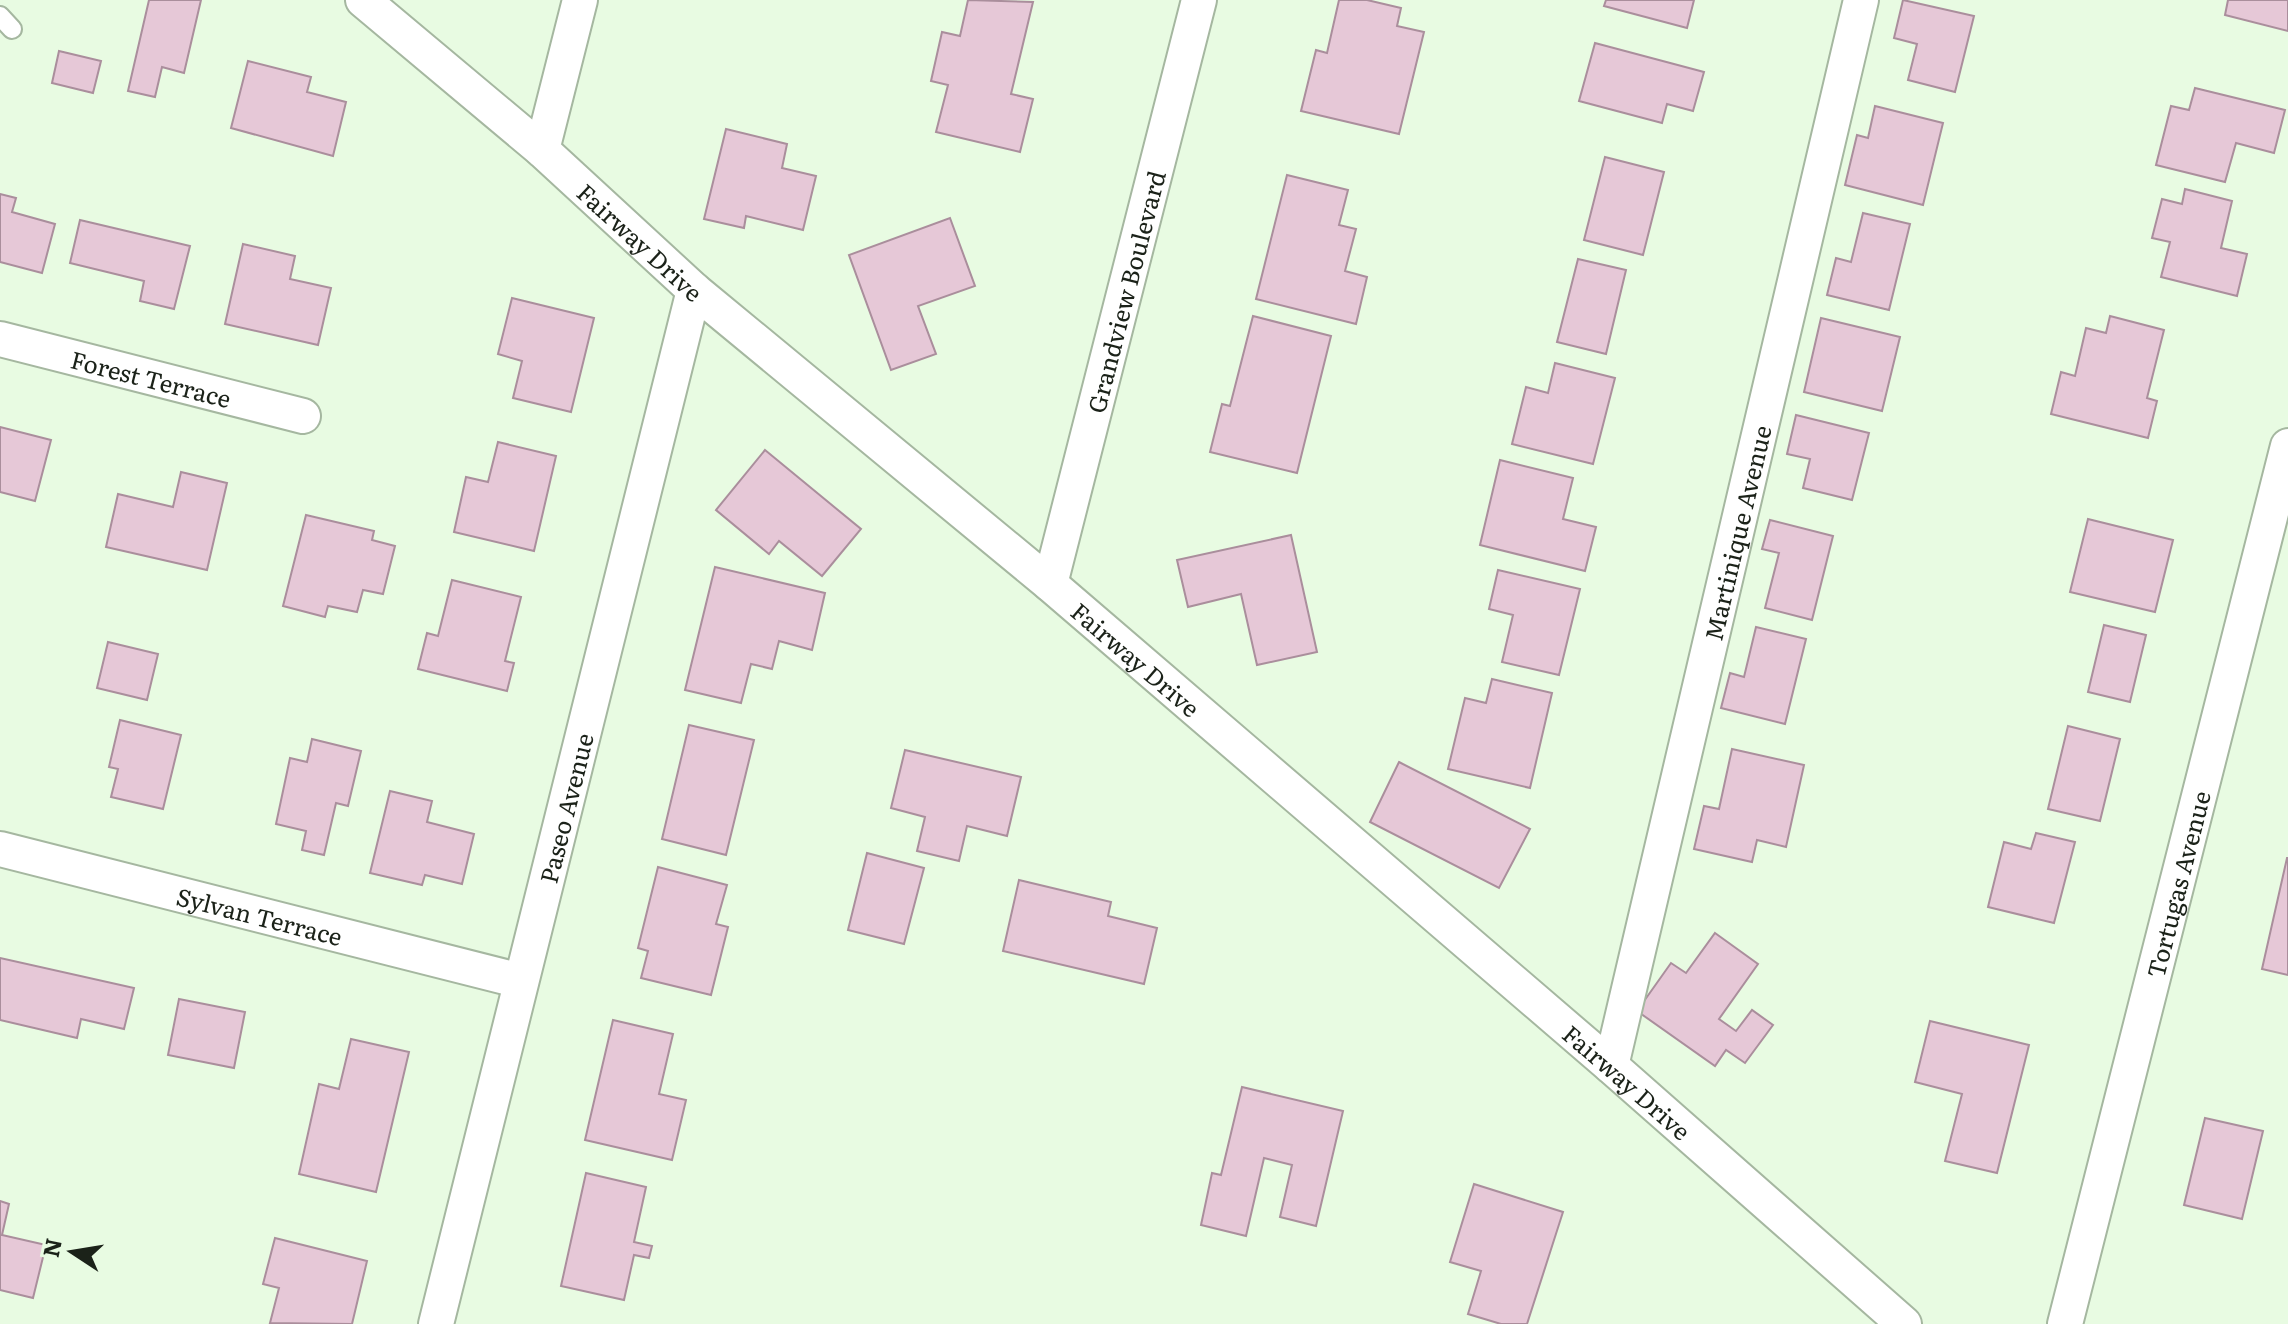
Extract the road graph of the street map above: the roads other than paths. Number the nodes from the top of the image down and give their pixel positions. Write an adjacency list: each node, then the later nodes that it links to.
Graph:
1 (363, 0): 5 (street, Fairway Drive)
2 (580, 0): 5 (street)
3 (1199, 0): 10 (street, Grandview Boulevard)
4 (1861, 0): 13 (street, Martinique Avenue)
5 (542, 150): 6 (street, Fairway Drive)
6 (694, 290): 10 (street, Fairway Drive); 12 (street, Paseo Avenue)
7 (0, 339): 8 (street, Forest Terrace)
8 (303, 416)
9 (2288, 446): 16 (street, Tortugas Avenue)
10 (1050, 584): 13 (street, Fairway Drive)
11 (0, 849): 12 (street, Sylvan Terrace)
12 (521, 981): 14 (street, Paseo Avenue)
13 (1611, 1066): 15 (street, Fairway Drive)
14 (436, 1324)
15 (1904, 1324)
16 (2065, 1324)

